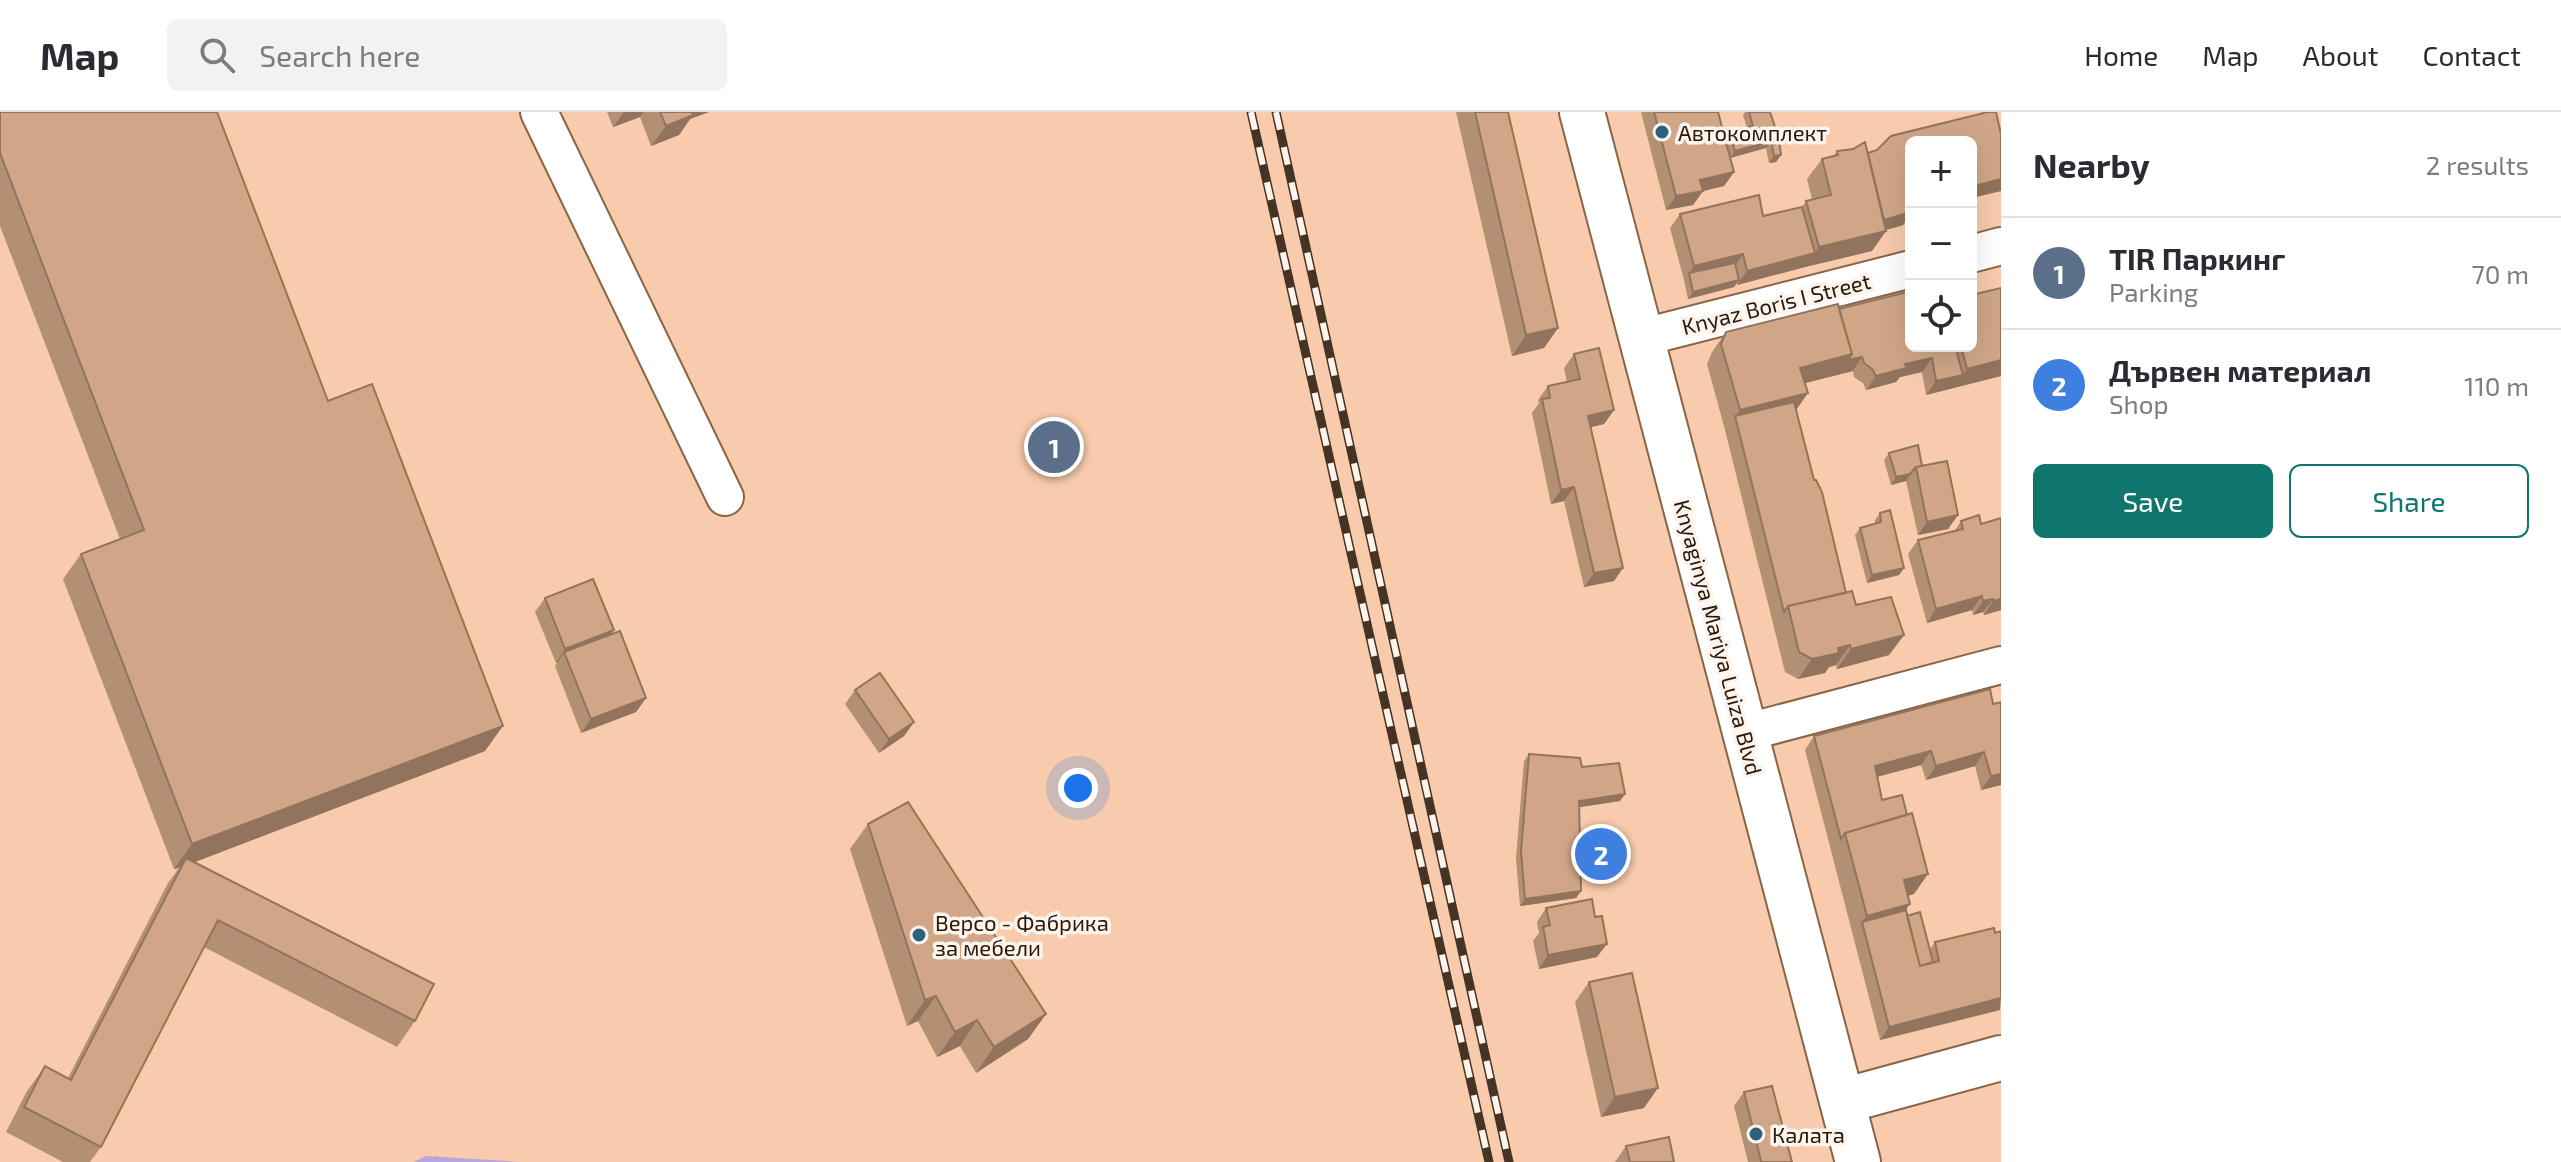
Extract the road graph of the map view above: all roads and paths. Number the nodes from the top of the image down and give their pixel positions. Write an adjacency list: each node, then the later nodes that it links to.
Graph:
1 (539, 112): 7 (street)
2 (1582, 112): 6 (main road, Knyaginya Mariya Luiza Blvd)
3 (2001, 246): 4 (street)
4 (1977, 252)
5 (1905, 271): 6 (street, Knyaz Boris I Street)
6 (1640, 338): 9 (main road, Knyaginya Mariya Luiza Blvd)
7 (725, 497)
8 (2001, 665): 9 (street)
9 (1744, 733): 11 (main road, Knyaginya Mariya Luiza Blvd)
10 (2001, 1058): 11 (main road)
11 (1843, 1101): 12 (main road, Knyaginya Mariya Luiza Blvd)
12 (1858, 1162)

